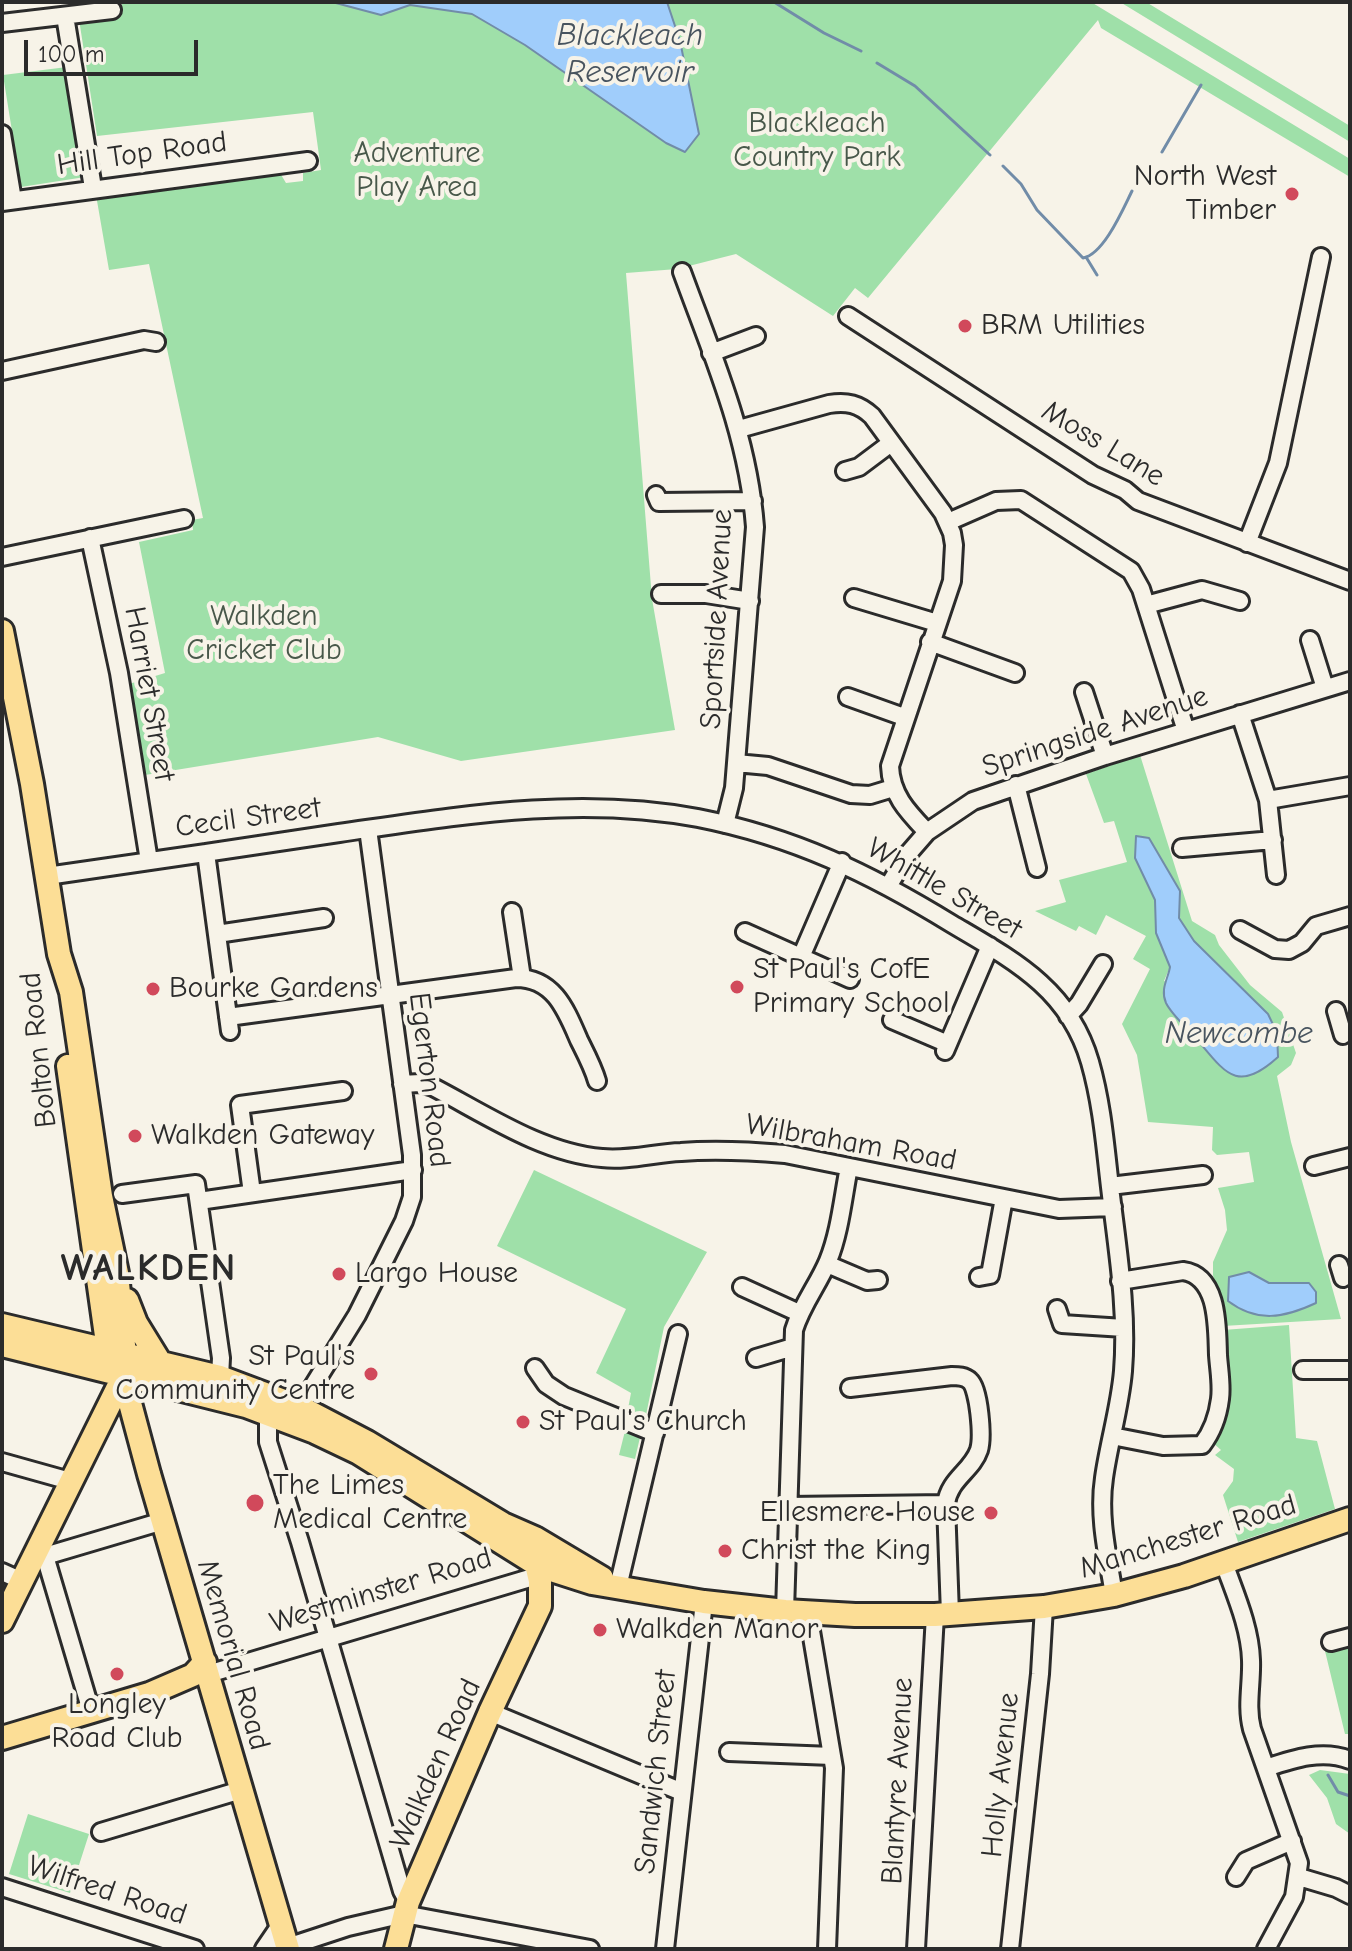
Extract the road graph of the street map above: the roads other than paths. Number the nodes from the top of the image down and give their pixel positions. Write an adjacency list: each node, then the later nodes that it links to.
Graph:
1 (112, 10): 3 (street)
2 (2, 16): 4 (street)
3 (65, 16): 4 (street); 7 (street)
4 (2, 23)
5 (2, 134): 8 (street)
6 (308, 161): 7 (street, Hill Top Road)
7 (93, 188): 8 (street, Hill Top Road)
8 (7, 201)
9 (1321, 257): 24 (street)
10 (703, 277): 14 (street, Sportside Avenue)
11 (848, 316): 24 (street, Moss Lane)
12 (756, 336): 14 (street)
13 (156, 342): 15 (street)
14 (711, 353): 16 (street, Sportside Avenue)
15 (2, 371)
16 (739, 429): 17 (street); 20 (street, Sportside Avenue)
17 (891, 443): 18 (street); 22 (street)
18 (845, 471)
19 (656, 495): 20 (street)
20 (753, 501): 29 (street, Sportside Avenue)
21 (184, 519): 23 (street)
22 (948, 522): 31 (street); 32 (street)
23 (90, 538): 25 (street); 57 (street, Harriet Street)
24 (1247, 543): 26 (street, Moss Lane)
25 (2, 557)
26 (1350, 581)
27 (661, 594): 29 (street)
28 (854, 598): 32 (street)
29 (750, 601): 45 (street, Sportside Avenue)
30 (1232, 602): 31 (street)
31 (1146, 605): 43 (street)
32 (937, 623): 35 (street)
33 (2, 631): 61 (main road, Bolton Road)
34 (1310, 640): 38 (street)
35 (930, 642): 36 (street); 42 (street)
36 (1015, 673)
37 (1350, 681): 38 (street, Springside Avenue)
38 (1325, 688): 41 (street, Springside Avenue)
39 (848, 697): 42 (street)
40 (1082, 698): 44 (street)
41 (1240, 714): 43 (street, Springside Avenue); 49 (street)
42 (904, 717): 48 (street)
43 (1186, 731): 44 (street, Springside Avenue)
44 (1105, 756): 46 (street, Springside Avenue)
45 (736, 763): 48 (street); 51 (street, Sportside Avenue)
46 (1016, 785): 53 (street, Springside Avenue); 59 (street)
47 (1350, 786): 49 (street)
48 (893, 788): 53 (street)
49 (1268, 800): 54 (street)
50 (456, 816): 51 (street, Whittle Street); 52 (street, Cecil Street)
51 (725, 824): 58 (street, Whittle Street)
52 (368, 829): 56 (street, Cecil Street); 75 (street, Egerton Road)
53 (927, 832): 62 (street, Springside Avenue)
54 (1273, 840): 55 (street); 60 (street)
55 (1182, 848)
56 (206, 853): 57 (street, Cecil Street); 68 (street)
57 (149, 861): 61 (street, Cecil Street)
58 (842, 862): 62 (street, Whittle Street); 71 (street)
59 (1037, 868)
60 (1276, 875)
61 (47, 876): 70 (main road, Bolton Road)
62 (889, 885): 69 (street, Whittle Street)
63 (1350, 916): 66 (street)
64 (324, 918): 68 (street)
65 (509, 920): 73 (street)
66 (1240, 930)
67 (745, 932): 71 (street)
68 (217, 934): 75 (street)
69 (990, 946): 76 (street, Whittle Street); 77 (street)
70 (59, 954): 93 (main road, Bolton Road); 106 (main road, Bolton Road)
71 (801, 957): 74 (street)
72 (1103, 964): 76 (street)
73 (522, 978): 75 (street); 78 (street)
74 (850, 979)
75 (390, 995): 79 (street, Egerton Road)
76 (1068, 1016): 86 (street, Whittle Street)
77 (893, 1019)
78 (597, 1081)
79 (402, 1084): 82 (street, Wilbraham Road); 84 (street, Egerton Road)
80 (343, 1091): 88 (street)
81 (1350, 1157): 83 (street)
82 (849, 1167): 90 (street, Wilbraham Road); 92 (street)
83 (1314, 1167)
84 (413, 1170): 88 (street); 113 (street, Egerton Road)
85 (1194, 1172): 86 (street)
86 (1110, 1186): 91 (street, Whittle Street)
87 (197, 1192): 88 (street); 89 (street); 111 (street)
88 (252, 1193)
89 (122, 1194)
90 (1004, 1198): 91 (street, Wilbraham Road); 94 (street)
91 (1113, 1207): 96 (street, Whittle Street)
92 (827, 1264): 95 (street); 99 (street)
93 (117, 1273): 106 (main road, Bolton Road); 107 (main road)
94 (979, 1277)
95 (878, 1280)
96 (1120, 1281): 101 (street, Whittle Street); 116 (street)
97 (742, 1287): 99 (street)
98 (1057, 1309): 101 (street)
99 (799, 1313): 104 (street)
100 (2, 1325): 106 (main road)
101 (1124, 1328): 116 (street, Whittle Street)
102 (678, 1334): 115 (street)
103 (2, 1345): 106 (main road)
104 (793, 1347): 105 (street); 120 (street)
105 (756, 1358)
106 (119, 1361): 107 (main road, Manchester Road); 114 (main road, Manchester Road); 118 (main road); 122 (main road, Memorial Road)
107 (160, 1362): 111 (main road, Manchester Road)
108 (1312, 1364): 110 (street)
109 (535, 1368): 115 (street)
110 (1350, 1370)
111 (220, 1377): 113 (main road, Manchester Road)
112 (850, 1388): 119 (street)
113 (300, 1407): 123 (main road, Manchester Road)
114 (268, 1415): 126 (main road, Manchester Road); 137 (street)
115 (655, 1433): 128 (street)
116 (1112, 1436): 129 (street, Whittle Street)
117 (2, 1462): 118 (street)
118 (70, 1481): 124 (main road)
119 (946, 1504): 120 (street); 134 (street, Blantyre Avenue)
120 (788, 1506): 133 (street)
121 (1350, 1519): 125 (main road, Manchester Road)
122 (163, 1521): 124 (street); 139 (main road, Memorial Road)
123 (503, 1524): 126 (main road); 128 (main road, Manchester Road)
124 (41, 1553): 127 (main road); 140 (street)
125 (1224, 1563): 129 (main road, Manchester Road); 146 (street)
126 (539, 1571): 128 (main road, Manchester Road); 131 (main road, Walkden Road); 137 (street, Westminster Road)
127 (12, 1576): 135 (main road)
128 (616, 1586): 130 (main road, Manchester Road); 131 (main road)
129 (1114, 1595): 132 (main road, Manchester Road)
130 (704, 1602): 133 (main road, Manchester Road); 148 (street, Sandwich Street)
131 (540, 1606): 141 (main road, Walkden Road)
132 (1044, 1607): 134 (main road, Manchester Road); 165 (street, Holly Avenue)
133 (797, 1612): 134 (main road, Manchester Road); 144 (street)
134 (942, 1615): 164 (street, Blantyre Avenue)
135 (2, 1621)
136 (1350, 1637): 138 (street)
137 (329, 1638): 139 (street, Westminster Road); 155 (street)
138 (1331, 1642)
139 (202, 1670): 140 (main road, Westminster Road); 147 (main road, Memorial Road)
140 (91, 1711): 142 (main road, Westminster Road)
141 (490, 1712): 148 (street); 155 (main road, Walkden Road)
142 (2, 1738)
143 (729, 1752): 144 (street)
144 (832, 1756): 163 (street)
145 (1350, 1760): 146 (street)
146 (1266, 1768): 150 (street)
147 (241, 1790): 149 (street); 157 (main road, Memorial Road)
148 (682, 1792): 162 (street, Sandwich Street)
149 (101, 1832)
150 (1292, 1841): 151 (street); 152 (street)
151 (1235, 1868)
152 (1299, 1877): 154 (street); 166 (street)
153 (2, 1887): 156 (street, Wilfred Road)
154 (1350, 1895)
155 (406, 1908): 157 (street); 158 (street); 161 (main road, Walkden Road)
156 (146, 1942): 159 (street, Wilfred Road)
157 (284, 1942): 160 (street)
158 (581, 1948)
159 (195, 1949)
160 (264, 1949)
161 (396, 1949)
162 (665, 1949)
163 (827, 1949)
164 (916, 1949)
165 (1010, 1949)
166 (1266, 1949)

